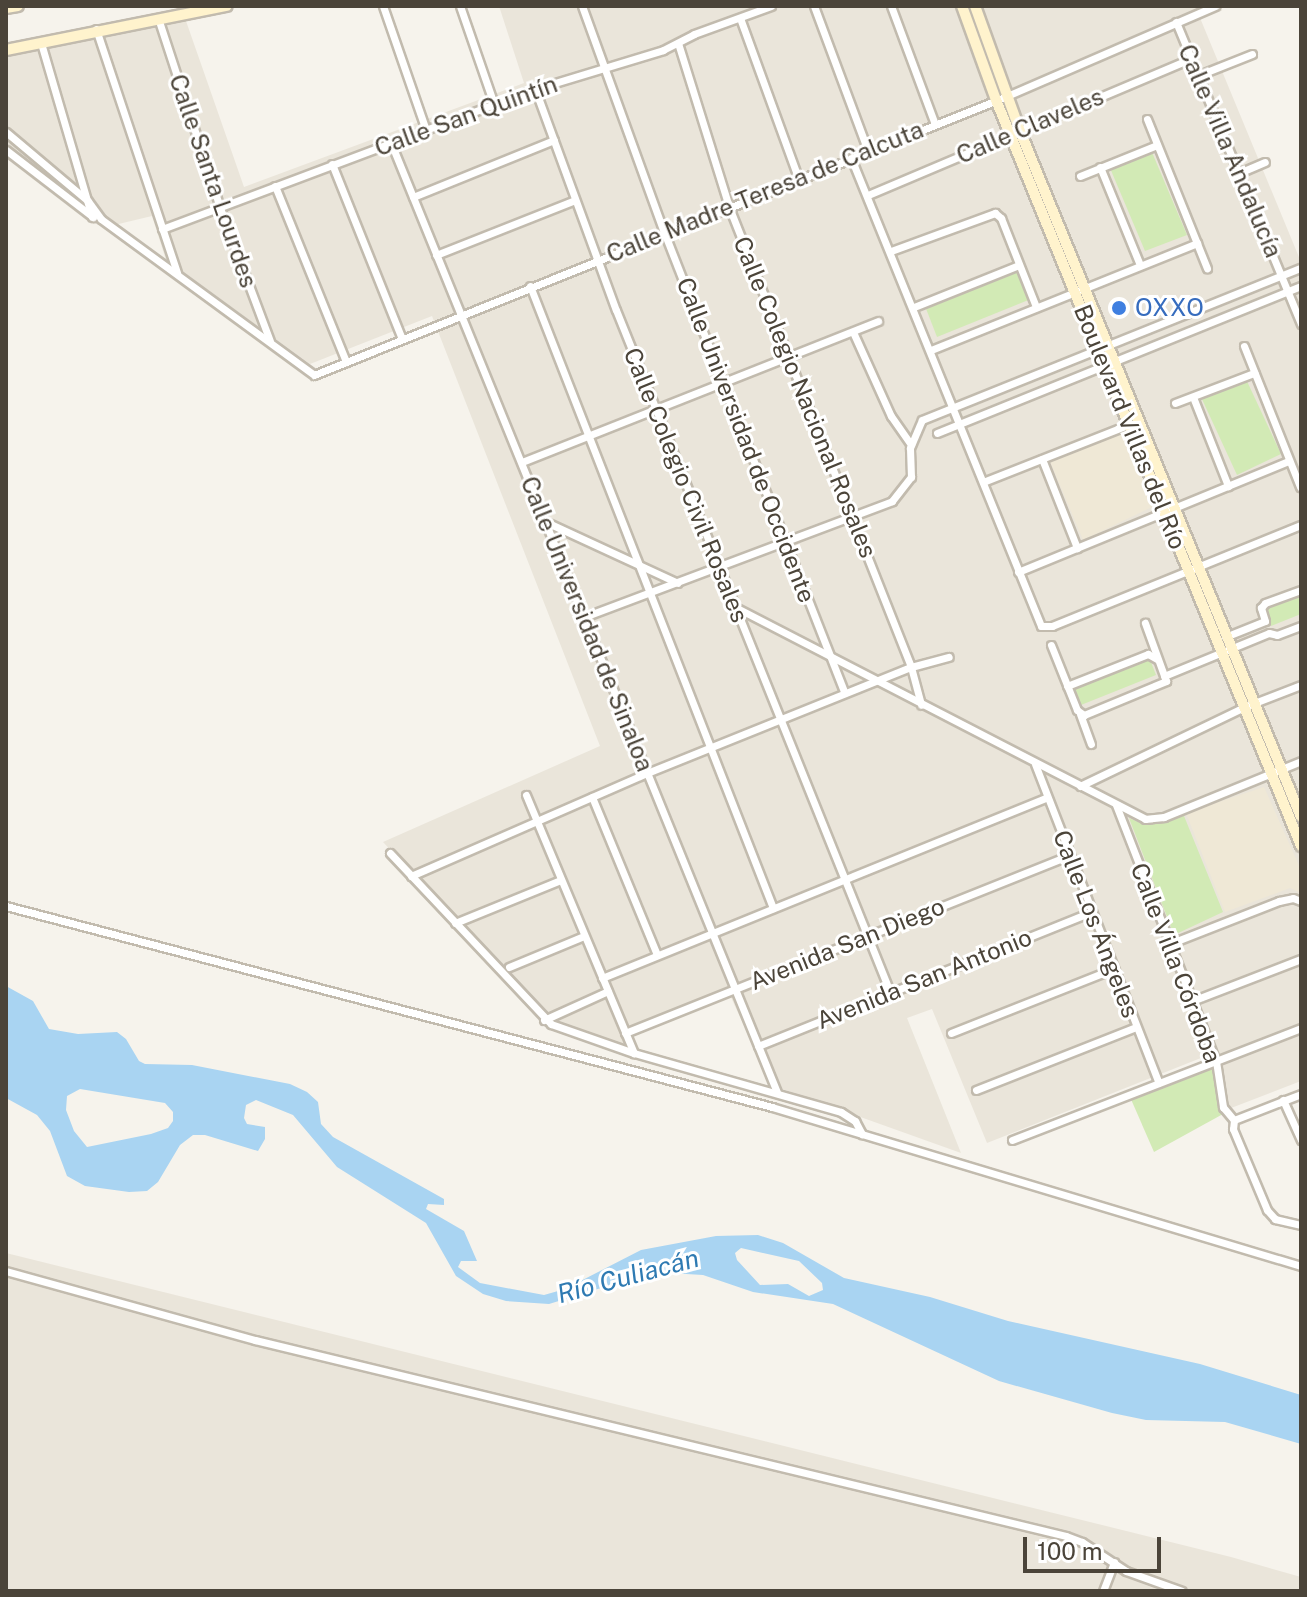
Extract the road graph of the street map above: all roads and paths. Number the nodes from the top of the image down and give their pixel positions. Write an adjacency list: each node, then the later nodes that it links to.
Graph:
1 (18, 6): 12 (street)
2 (227, 6): 13 (street)
3 (383, 6): 29 (street)
4 (460, 6): 26 (street)
5 (582, 6): 22 (street, Calle Universidad de Occidente)
6 (771, 6): 14 (street, Calle San Quintín)
7 (814, 6): 36 (street)
8 (891, 6): 28 (street)
9 (962, 6): 25 (street, Boulevard Villas del Río)
10 (975, 6): 25 (street, Boulevard Villas del Río)
11 (1215, 6): 15 (street, Calle Madre Teresa de Calcuta)
12 (6, 8)
13 (158, 18): 16 (street); 50 (street, Calle Santa Lourdes)
14 (740, 18): 18 (street, Calle San Quintín); 43 (street)
15 (1176, 22): 21 (street, Calle Villa Andalucía); 25 (street, Calle Madre Teresa de Calcuta)
16 (96, 29): 17 (street); 52 (street)
17 (41, 43): 19 (street); 48 (street)
18 (678, 43): 22 (street, Calle San Quintín); 49 (street, Calle Colegio Nacional Rosales)
19 (6, 50)
20 (1252, 54): 23 (street)
21 (1192, 58): 23 (street, Calle Villa Andalucía); 31 (street, Calle Claveles)
22 (606, 67): 24 (street, Calle San Quintín); 53 (street, Calle Universidad de Occidente)
23 (1199, 75): 41 (street, Calle Villa Andalucía)
24 (535, 89): 26 (street, Calle San Quintín); 32 (street, Calle Colegio Civil Rosales)
25 (1001, 98): 28 (street, Calle Madre Teresa de Calcuta); 31 (street, Boulevard Villas del Río)
26 (494, 104): 29 (street, Calle San Quintín)
27 (1147, 119): 34 (street)
28 (935, 124): 36 (street, Calle Madre Teresa de Calcuta)
29 (426, 130): 33 (street, Calle San Quintín)
30 (6, 132): 48 (street)
31 (1015, 133): 45 (street, Calle Claveles); 66 (street, Boulevard Villas del Río)
32 (554, 140): 46 (street); 47 (street, Calle Colegio Civil Rosales)
33 (391, 143): 39 (street, Calle San Quintín); 46 (street, Calle Universidad de Sinaloa)
34 (1157, 145): 40 (street); 54 (street)
35 (6, 150): 51 (street)
36 (868, 151): 37 (street, Calle Madre Teresa de Calcuta)
37 (851, 158): 43 (street, Calle Madre Teresa de Calcuta); 45 (street)
38 (1265, 162): 41 (street)
39 (332, 164): 44 (street, Calle San Quintín); 74 (street)
40 (1100, 167): 42 (street); 59 (street)
41 (1239, 173): 63 (street, Calle Villa Andalucía)
42 (1080, 176)
43 (799, 180): 49 (street, Calle Madre Teresa de Calcuta)
44 (275, 186): 50 (street, Calle San Quintín); 80 (street)
45 (868, 195): 55 (street)
46 (413, 197): 56 (street, Calle Universidad de Sinaloa)
47 (575, 200): 56 (street); 57 (street, Calle Colegio Civil Rosales)
48 (88, 201): 51 (street)
49 (729, 207): 53 (street, Calle Madre Teresa de Calcuta); 79 (street, Calle Colegio Nacional Rosales)
50 (220, 208): 52 (street, Calle San Quintín); 75 (street, Calle Santa Lourdes)
51 (96, 218): 62 (street)
52 (162, 229): 62 (street)
53 (664, 232): 57 (street, Calle Madre Teresa de Calcuta); 83 (street, Calle Universidad de Occidente)
54 (1197, 243): 59 (street); 60 (street)
55 (891, 251): 58 (street); 68 (street)
56 (436, 255): 70 (street, Calle Universidad de Sinaloa)
57 (597, 259): 64 (street, Calle Madre Teresa de Calcuta); 87 (street, Calle Colegio Civil Rosales)
58 (1019, 265): 68 (street); 69 (street)
59 (1140, 265): 66 (street)
60 (1207, 268)
61 (1301, 268): 63 (street)
62 (177, 273): 75 (street)
63 (1282, 275): 67 (street, Calle Villa Andalucía); 77 (street)
64 (530, 286): 70 (street, Calle Madre Teresa de Calcuta); 91 (street)
65 (1301, 286): 67 (street)
66 (1079, 290): 69 (street); 77 (street, Boulevard Villas del Río)
67 (1288, 292): 72 (street, Calle Villa Andalucía); 81 (street)
68 (914, 307): 78 (street)
69 (1036, 307): 78 (street)
70 (461, 314): 74 (street, Calle Madre Teresa de Calcuta); 95 (street, Calle Universidad de Sinaloa)
71 (878, 321): 73 (street)
72 (1301, 324)
73 (853, 332): 79 (street); 92 (street)
74 (402, 339): 80 (street, Calle Madre Teresa de Calcuta)
75 (271, 343): 80 (street, Calle Madre Teresa de Calcuta)
76 (1244, 346): 82 (street)
77 (1103, 347): 81 (street, Boulevard Villas del Río); 86 (street)
78 (931, 350): 86 (street)
79 (788, 358): 83 (street); 100 (street, Calle Colegio Nacional Rosales)
80 (346, 362)
81 (1109, 363): 88 (street); 89 (street, Boulevard Villas del Río); 99 (street, Boulevard Villas del Río)
82 (1254, 373): 84 (street); 94 (street)
83 (723, 383): 87 (street); 103 (street, Calle Universidad de Occidente)
84 (1193, 397): 85 (street); 97 (street)
85 (1175, 403)
86 (953, 408): 88 (street); 92 (street)
87 (656, 409): 91 (street); 106 (street, Calle Colegio Civil Rosales)
88 (960, 424): 90 (street); 96 (street)
89 (1128, 425): 93 (street); 99 (street, Boulevard Villas del Río)
90 (937, 433)
91 (589, 436): 95 (street); 105 (street)
92 (911, 445): 100 (street)
93 (1042, 459): 96 (street); 104 (street)
94 (1289, 461): 97 (street); 98 (street)
95 (522, 462): 101 (street, Calle Universidad de Sinaloa)
96 (983, 482): 108 (street)
97 (1228, 486): 99 (street)
98 (1300, 487)
99 (1169, 511): 104 (street); 107 (street, Boulevard Villas del Río)
100 (854, 518): 103 (street); 121 (street, Calle Colegio Nacional Rosales)
101 (546, 522): 105 (street); 113 (street, Calle Universidad de Sinaloa)
102 (1301, 525): 107 (street)
103 (786, 543): 106 (street); 118 (street, Calle Universidad de Occidente)
104 (1077, 548): 108 (street)
105 (638, 565): 109 (street); 111 (street)
106 (719, 568): 109 (street); 112 (street, Calle Colegio Civil Rosales)
107 (1193, 570): 108 (street); 117 (street, Boulevard Villas del Río)
108 (1018, 572)
109 (678, 583): 111 (street)
110 (1301, 590): 117 (street)
111 (650, 593): 113 (street); 132 (street)
112 (735, 607): 118 (street); 130 (street, Calle Colegio Civil Rosales)
113 (584, 617): 136 (street, Calle Universidad de Sinaloa)
114 (1145, 623): 120 (street)
115 (1301, 626): 117 (street)
116 (1051, 645): 125 (street)
117 (1224, 645): 122 (street); 128 (street, Boulevard Villas del Río)
118 (831, 656): 123 (street); 126 (street, Calle Universidad de Occidente)
119 (949, 657): 121 (street)
120 (1158, 661): 122 (street); 125 (street)
121 (911, 667): 123 (street); 127 (street, Calle Colegio Nacional Rosales)
122 (1164, 676): 129 (street)
123 (875, 682): 126 (street); 127 (street)
124 (1301, 685): 128 (street)
125 (1067, 686): 129 (street)
126 (845, 693): 130 (street)
127 (921, 705): 134 (street)
128 (1248, 705): 135 (street, Boulevard Villas del Río); 137 (street)
129 (1084, 714): 131 (street)
130 (780, 719): 132 (street); 149 (street, Calle Colegio Civil Rosales)
131 (1091, 744)
132 (710, 747): 136 (street); 152 (street)
133 (1301, 761): 135 (street)
134 (1035, 764): 137 (street); 140 (street, Calle Los Ángeles)
135 (1276, 771): 141 (street); 142 (street, Boulevard Villas del Río); 144 (street, Boulevard Villas del Río)
136 (647, 773): 139 (street); 155 (street, Calle Universidad de Sinaloa)
137 (1080, 786): 141 (street)
138 (526, 795): 143 (street)
139 (592, 797): 143 (street); 159 (street)
140 (1047, 797): 146 (street, Calle Los Ángeles); 149 (street)
141 (1116, 805): 158 (street, Calle Villa Córdoba)
142 (1301, 817)
143 (537, 821): 147 (street); 148 (street)
144 (1301, 846)
145 (390, 853): 147 (street)
146 (1069, 855): 153 (street, Calle Los Ángeles); 157 (street, Avenida San Diego)
147 (411, 876): 154 (street)
148 (561, 880): 154 (street); 156 (street)
149 (844, 880): 152 (street); 157 (street, Calle Colegio Civil Rosales)
150 (1301, 901): 158 (street)
151 (6, 906): 182 (street)
152 (773, 908): 155 (street)
153 (1091, 912): 162 (street, Calle Los Ángeles); 166 (street, Avenida San Antonio)
154 (455, 923): 168 (street)
155 (711, 933): 159 (street); 164 (street, Calle Universidad de Sinaloa)
156 (584, 936): 161 (street); 163 (street)
157 (867, 936): 164 (street, Avenida San Diego); 166 (street, Calle Colegio Civil Rosales)
158 (1169, 944): 167 (street, Calle Villa Córdoba)
159 (657, 955): 163 (street)
160 (1301, 959): 167 (street)
161 (509, 967)
162 (1113, 969): 169 (street, Calle Los Ángeles); 172 (street)
163 (602, 978): 165 (street)
164 (735, 990): 171 (street, Avenida San Diego); 173 (street, Calle Universidad de Sinaloa)
165 (608, 991): 168 (street); 171 (street)
166 (890, 992): 173 (street, Avenida San Antonio)
167 (1192, 1001): 175 (street, Calle Villa Córdoba)
168 (544, 1020): 174 (street)
169 (1136, 1027): 176 (street, Calle Los Ángeles); 177 (street)
170 (1301, 1028): 175 (street)
171 (625, 1033): 174 (street)
172 (951, 1033)
173 (758, 1046): 178 (street, Calle Universidad de Sinaloa)
174 (634, 1053): 178 (street)
175 (1216, 1061): 176 (street); 181 (street, Calle Villa Córdoba)
176 (1159, 1083): 183 (street)
177 (976, 1090)
178 (777, 1092): 182 (street)
179 (1301, 1094): 180 (street)
180 (1283, 1100): 181 (street); 184 (street)
181 (1234, 1120): 185 (street, Calle Villa Córdoba)
182 (862, 1134): 186 (street)
183 (1012, 1140)
184 (1301, 1140)
185 (1301, 1225)
186 (1301, 1266)
187 (6, 1271): 188 (street)
188 (1114, 1562): 189 (street); 190 (street)
189 (1103, 1591)
190 (1182, 1591)

